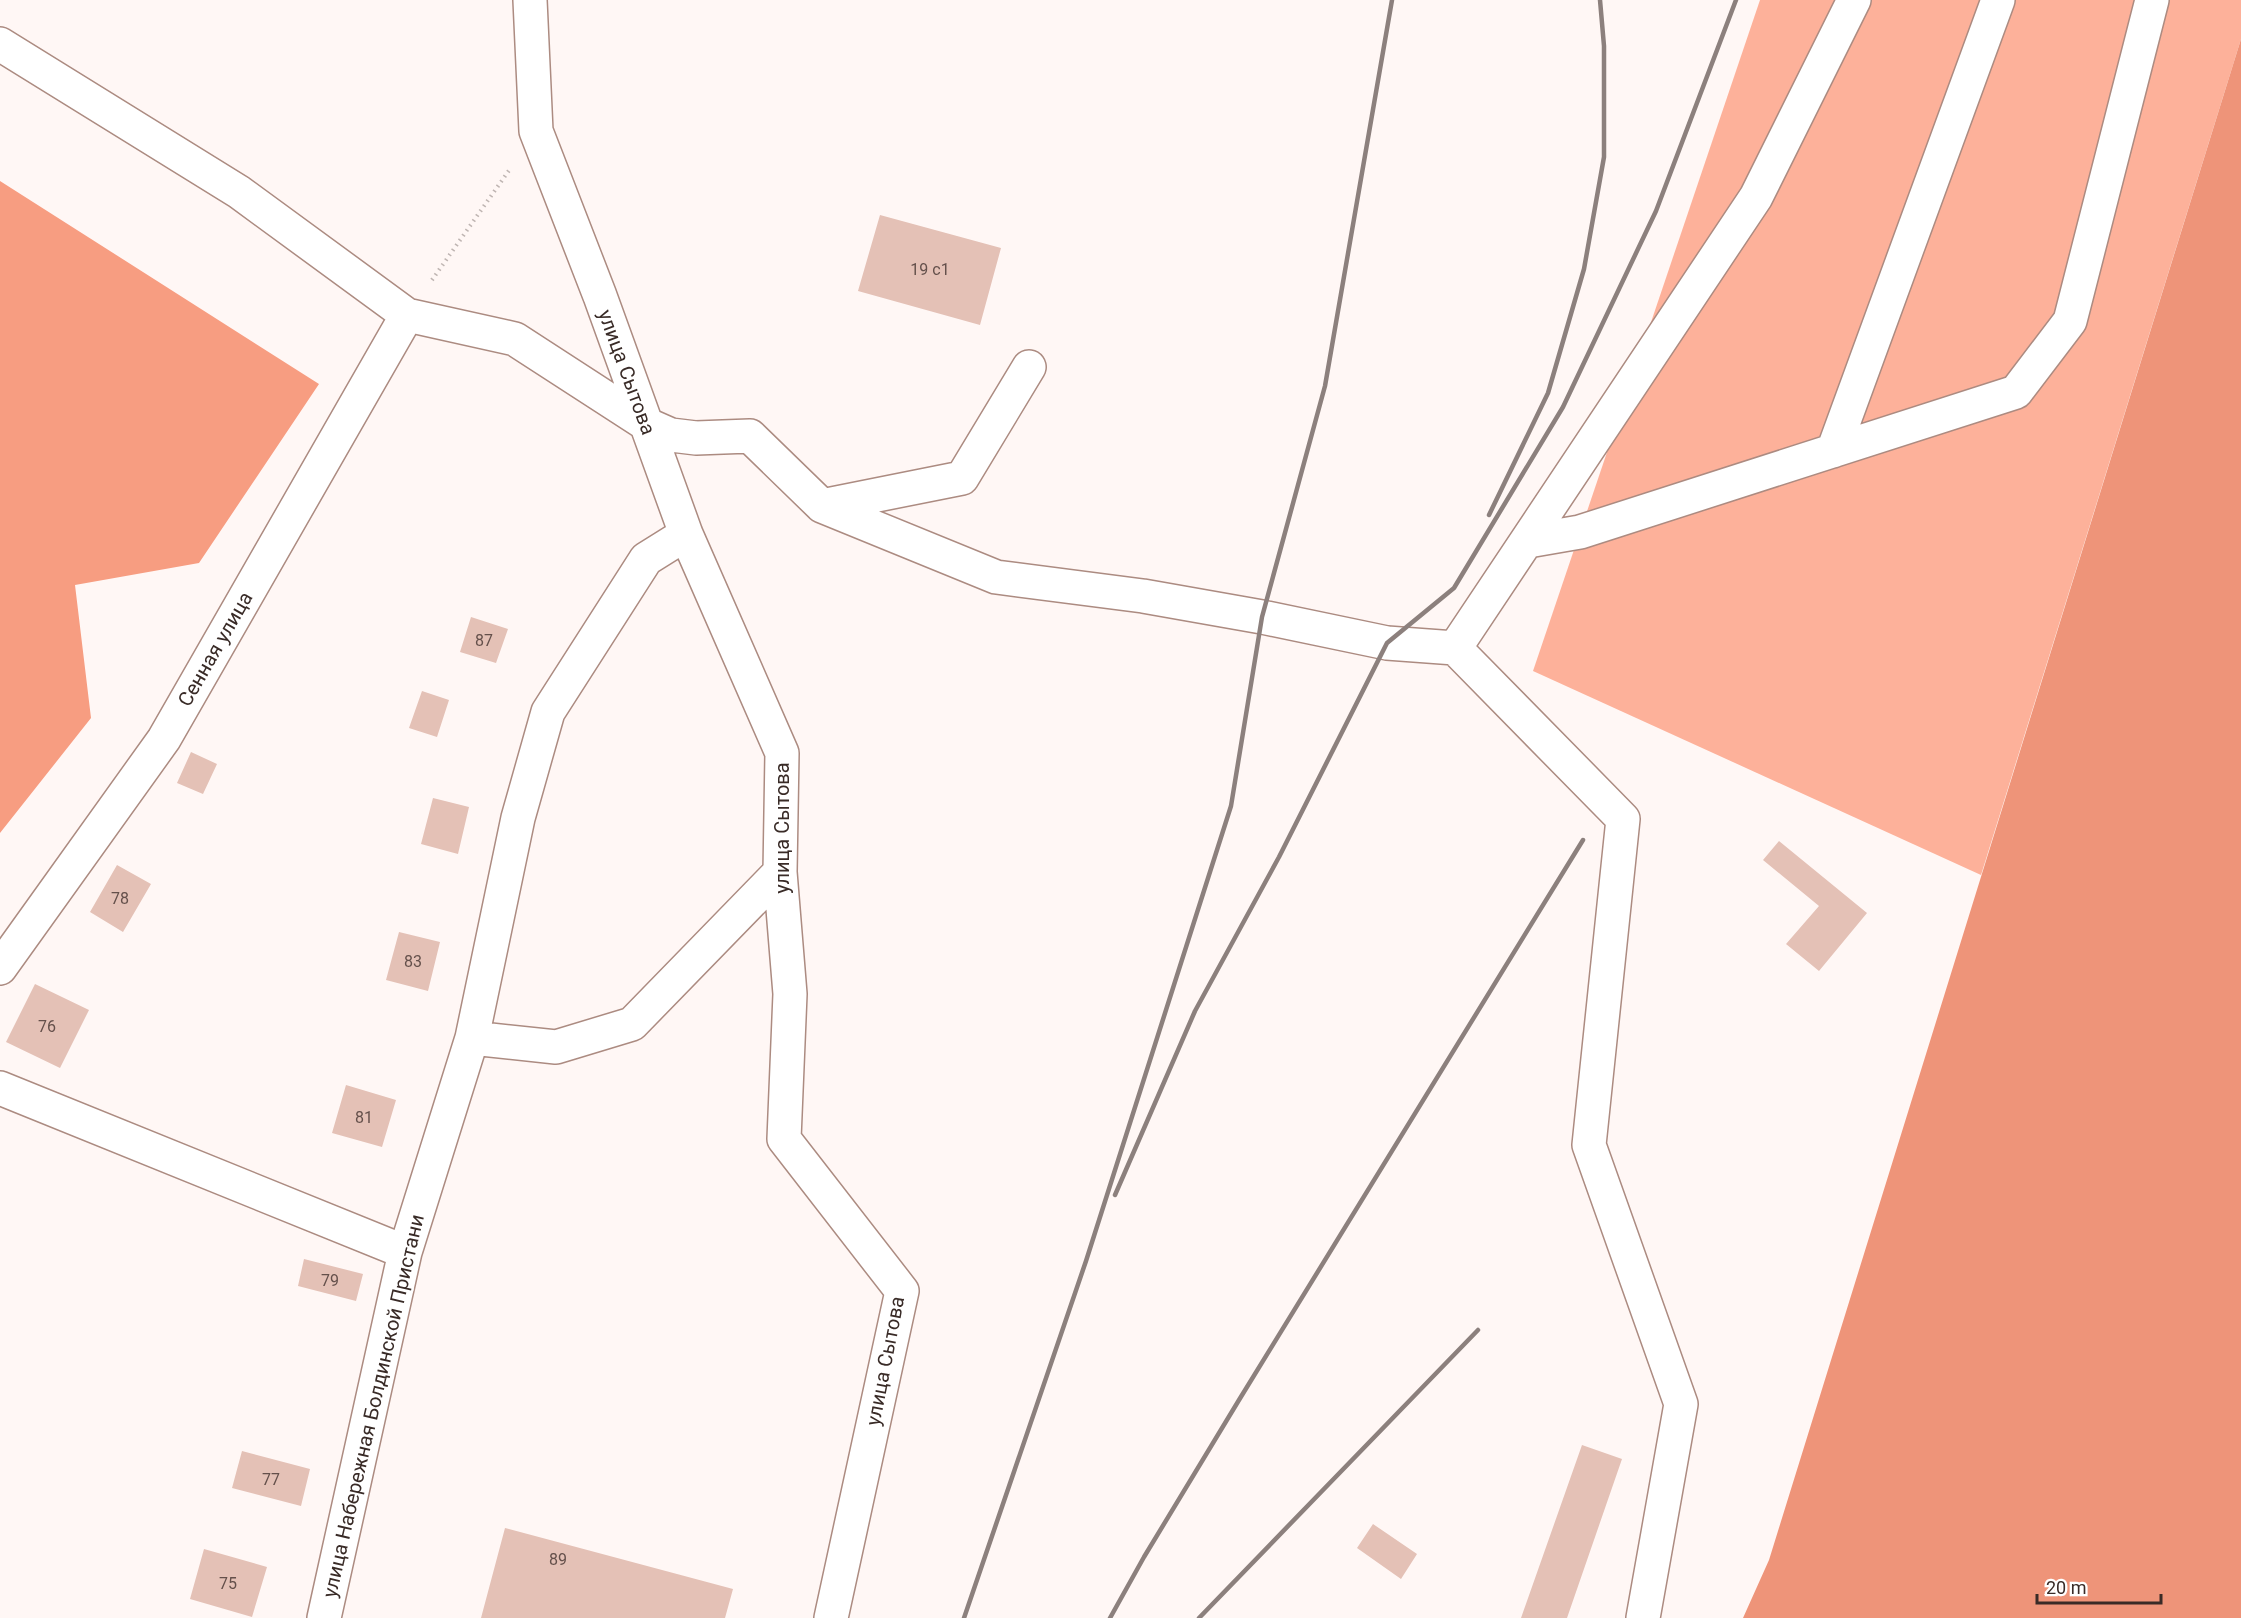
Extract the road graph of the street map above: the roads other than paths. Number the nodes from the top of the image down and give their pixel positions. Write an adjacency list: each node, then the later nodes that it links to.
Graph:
1 (530, 0): 8 (street, улица Сытова)
2 (1854, 0): 12 (street)
3 (1998, 0): 9 (street)
4 (2152, 0): 9 (street)
5 (0, 44): 6 (street)
6 (407, 315): 8 (street); 15 (street, Сенная улица)
7 (1029, 367): 10 (street)
8 (646, 424): 10 (street); 11 (street, улица Сытова)
9 (1833, 451): 12 (street)
10 (822, 506): 13 (street)
11 (686, 534): 14 (street, улица Сытова); 16 (street, улица Набережная Болдинской Пристани)
12 (1528, 541): 13 (street)
13 (1455, 648): 21 (street)
14 (780, 872): 16 (street); 20 (street, улица Сытова)
15 (0, 968)
16 (472, 1038): 18 (street, улица Набережная Болдинской Пристани)
17 (0, 1088): 18 (street)
18 (405, 1252): 19 (street, улица Набережная Болдинской Пристани)
19 (324, 1618)
20 (831, 1618)
21 (1643, 1618)

